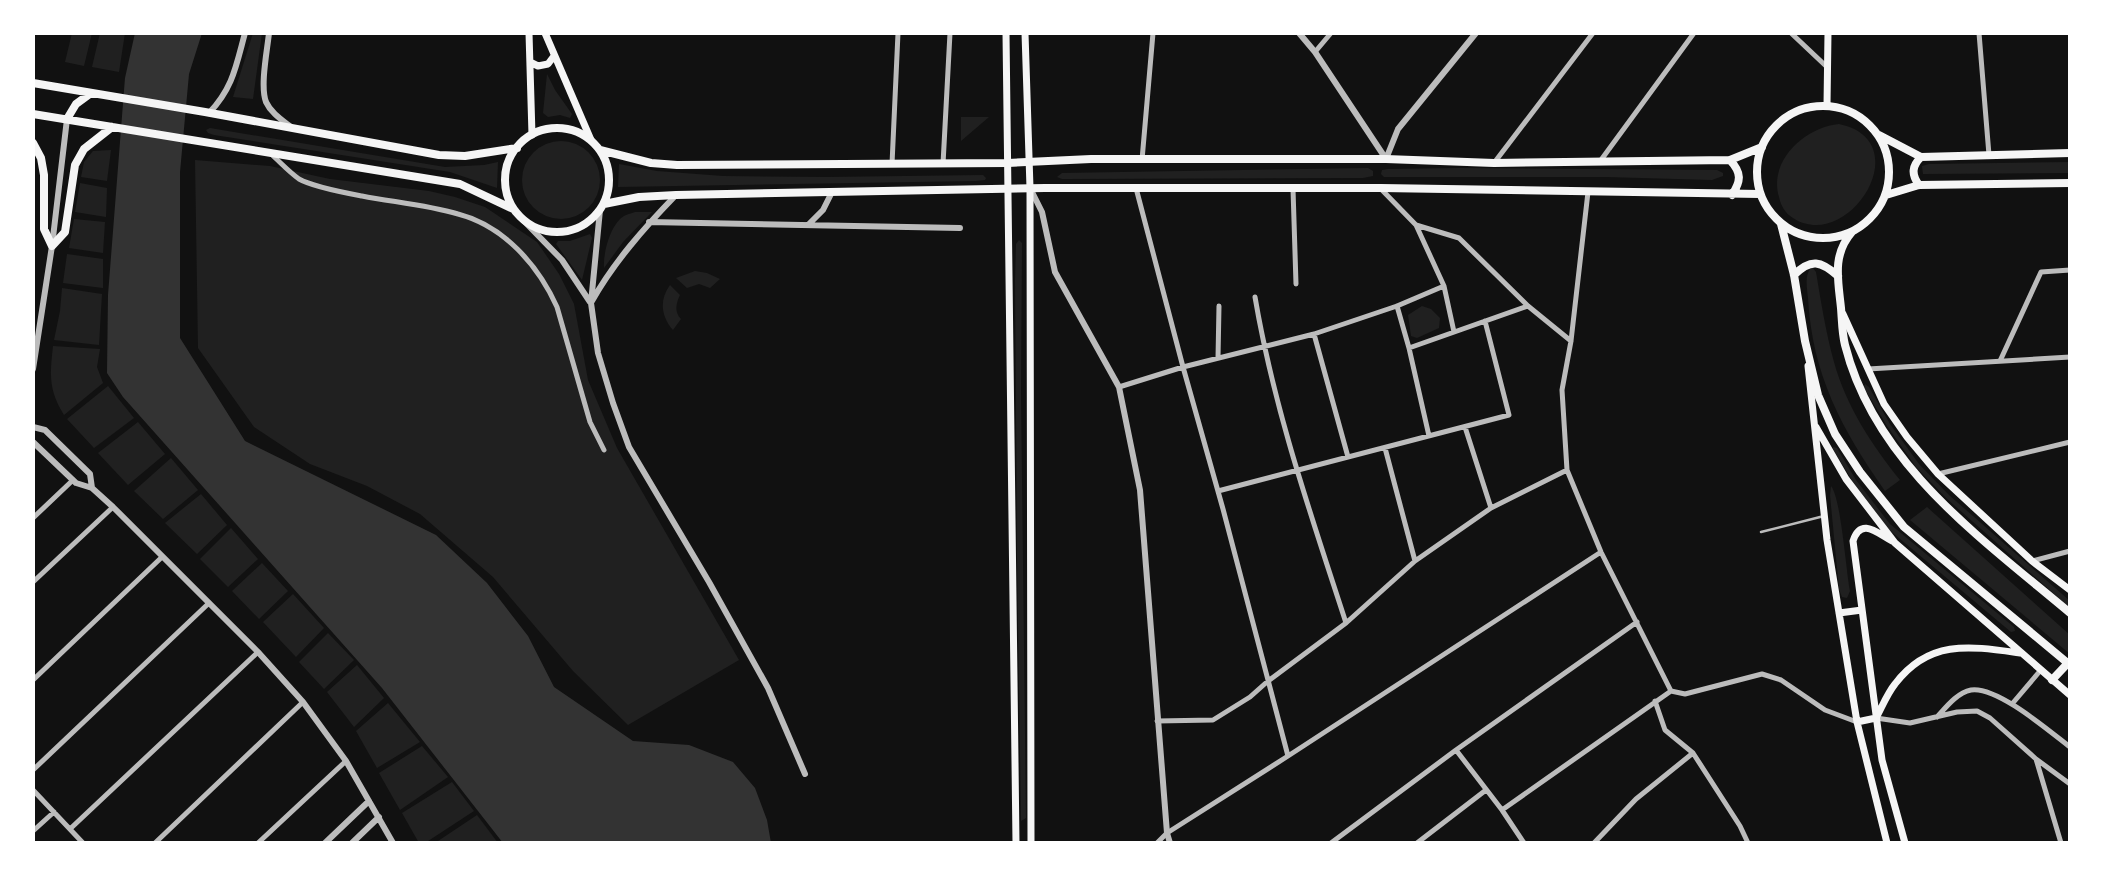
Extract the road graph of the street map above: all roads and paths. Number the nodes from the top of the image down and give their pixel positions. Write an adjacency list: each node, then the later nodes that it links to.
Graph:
1 (245, 33): 25 (street)
2 (269, 33): 29 (street)
3 (528, 33): 20 (main road)
4 (545, 33): 19 (main road)
5 (898, 33): 48 (street)
6 (950, 33): 49 (street)
7 (1006, 33): 46 (main road)
8 (1025, 33): 45 (main road)
9 (1153, 33): 42 (street)
10 (1300, 33): 18 (street)
11 (1331, 33): 18 (street)
12 (1476, 33): 41 (street)
13 (1593, 33): 47 (street)
14 (1694, 33): 43 (street)
15 (1791, 33): 21 (street)
16 (1828, 33): 21 (main road)
17 (1979, 33): 39 (street)
18 (1315, 52): 41 (street)
19 (554, 56): 20 (main road); 32 (main road)
20 (530, 62): 30 (main road)
21 (1827, 67): 24 (main road)
22 (33, 83): 23 (main road)
23 (92, 93): 25 (main road); 27 (main road)
24 (1827, 105): 31 (main road); 34 (main road)
25 (207, 113): 29 (main road)
26 (33, 114): 27 (main road)
27 (67, 119): 28 (main road); 72 (street)
28 (116, 127): 38 (main road); 72 (main road)
29 (292, 128): 35 (main road)
30 (532, 135): 32 (main road); 35 (main road)
31 (1879, 135): 40 (main road); 62 (main road)
32 (590, 140): 36 (main road)
33 (33, 143): 72 (main road)
34 (1762, 147): 44 (main road); 59 (main road)
35 (517, 148): 64 (main road)
36 (600, 150): 48 (main road); 63 (main road)
37 (2070, 153): 39 (main road)
38 (271, 154): 64 (main road); 105 (street)
39 (1989, 155): 40 (main road)
40 (1921, 157): 51 (main road)
41 (1386, 159): 42 (main road); 47 (main road)
42 (1142, 160): 45 (main road)
43 (1601, 160): 44 (main road); 47 (main road)
44 (1730, 160): 61 (main road)
45 (1028, 162): 46 (main road); 53 (main road)
46 (1008, 163): 49 (main road); 52 (main road)
47 (1494, 163)
48 (892, 164): 49 (main road)
49 (943, 164)
50 (2070, 183): 51 (main road)
51 (1919, 185): 62 (main road)
52 (1009, 188): 53 (main road); 57 (main road); 172 (main road)
53 (1030, 188): 54 (main road); 97 (street); 173 (main road)
54 (1136, 188): 56 (main road); 94 (street)
55 (1381, 188): 56 (main road); 58 (main road); 69 (street)
56 (1293, 189): 76 (street)
57 (832, 192): 60 (main road); 68 (street)
58 (1588, 192): 61 (main road); 87 (street)
59 (1760, 194): 61 (main road); 67 (main road)
60 (676, 195): 63 (main road); 66 (street)
61 (1732, 195)
62 (1886, 195): 71 (main road)
63 (602, 207): 65 (main road); 79 (street)
64 (513, 209): 65 (main road)
65 (521, 218): 79 (street)
66 (649, 222): 68 (street); 79 (street)
67 (1781, 224): 71 (main road); 74 (main road)
68 (808, 225): 70 (street)
69 (1416, 225): 77 (street); 82 (street)
70 (960, 228)
71 (1852, 232): 75 (main road)
72 (52, 246): 95 (street)
73 (2070, 270): 93 (street)
74 (1794, 275): 75 (main road); 88 (main road)
75 (1838, 276): 83 (main road)
76 (1296, 284)
77 (1444, 286): 81 (street); 85 (street)
78 (1255, 298): 89 (street)
79 (591, 303): 155 (street)
80 (1219, 306): 92 (street)
81 (1397, 306): 86 (street); 90 (street)
82 (1528, 306): 84 (street); 87 (street)
83 (1841, 310): 96 (main road); 129 (main road)
84 (1485, 321): 85 (street); 100 (street)
85 (1454, 332): 90 (street)
86 (1314, 334): 89 (street); 106 (street)
87 (1571, 341): 107 (street)
88 (1805, 341): 98 (main road); 134 (main road)
89 (1263, 347): 92 (street); 108 (street)
90 (1409, 348): 101 (street)
91 (2070, 357): 93 (street)
92 (1218, 358): 94 (street)
93 (2000, 361): 96 (street)
94 (1183, 367): 97 (street); 112 (street)
95 (33, 369)
96 (1868, 369): 109 (main road)
97 (1119, 387): 146 (street)
98 (1814, 424): 115 (main road); 118 (main road)
99 (33, 427): 111 (street)
100 (1465, 427): 101 (street); 114 (street)
101 (1429, 436): 104 (street)
102 (33, 442): 110 (street)
103 (2070, 442): 109 (street)
104 (1385, 448): 106 (street); 122 (street)
105 (604, 450)
106 (1348, 457): 108 (street)
107 (1567, 470): 114 (street); 120 (street)
108 (1296, 471): 112 (street); 130 (street)
109 (1938, 474): 123 (main road)
110 (73, 480): 111 (street); 116 (street)
111 (92, 488): 113 (street)
112 (1218, 491): 138 (street)
113 (113, 507): 121 (street); 124 (street)
114 (1491, 508): 122 (street)
115 (1824, 516): 117 (lane); 128 (main road)
116 (33, 518)
117 (1761, 532)
118 (1895, 543): 127 (main road); 133 (main road)
119 (2070, 551): 123 (street)
120 (1601, 552): 131 (street); 151 (street)
121 (162, 557): 126 (street); 136 (street)
122 (1415, 561): 130 (street)
123 (2032, 561): 125 (main road)
124 (33, 582)
125 (2070, 590)
126 (209, 603): 132 (street); 154 (street)
127 (1862, 610): 128 (main road); 145 (main road)
128 (1839, 613): 147 (main road)
129 (2070, 613)
130 (1346, 622): 138 (street)
131 (1637, 622): 139 (street); 149 (street)
132 (258, 652): 142 (street); 163 (street)
133 (2020, 653): 135 (main road); 145 (main road)
134 (2069, 664): 137 (main road)
135 (2040, 671): 137 (main road); 143 (street)
136 (33, 680)
137 (2052, 680): 140 (main road)
138 (1268, 681): 146 (street); 151 (street)
139 (1671, 691): 141 (street); 147 (street)
140 (2070, 695)
141 (1655, 701): 150 (street); 160 (street)
142 (303, 702): 153 (street); 167 (street)
143 (2012, 704): 144 (street); 148 (street)
144 (1937, 716): 145 (street); 152 (street)
145 (1876, 718): 147 (main road); 182 (main road)
146 (1157, 721): 165 (street)
147 (1857, 722): 181 (main road)
148 (2070, 747)
149 (1456, 750): 158 (street); 176 (street)
150 (1693, 753): 179 (street); 180 (street)
151 (1287, 756): 165 (street)
152 (2036, 759): 156 (street); 183 (street)
153 (346, 761): 159 (street); 168 (street)
154 (33, 770)
155 (805, 774)
156 (2070, 783)
157 (33, 790): 161 (street)
158 (1486, 790): 160 (street); 177 (street)
159 (369, 801): 162 (street); 169 (street)
160 (1502, 810): 178 (street)
161 (54, 812): 163 (street); 164 (street)
162 (379, 817): 170 (street); 171 (street)
163 (71, 829): 166 (street)
164 (33, 831)
165 (1167, 833): 174 (street); 175 (street)
166 (83, 843)
167 (155, 843)
168 (258, 843)
169 (325, 843)
170 (352, 843)
171 (393, 843)
172 (1016, 843)
173 (1031, 843)
174 (1157, 843)
175 (1170, 843)
176 (1331, 843)
177 (1417, 843)
178 (1524, 843)
179 (1594, 843)
180 (1748, 843)
181 (1887, 843)
182 (1905, 843)
183 (2061, 843)

